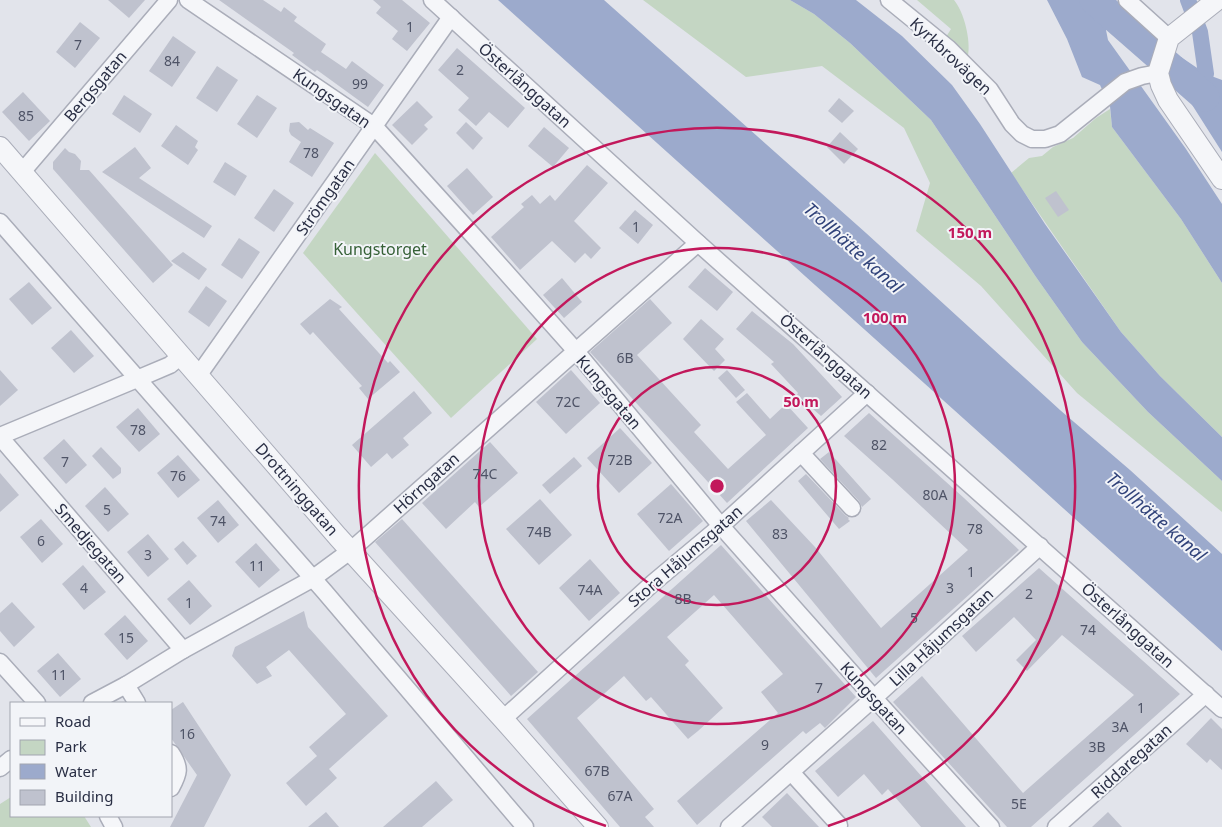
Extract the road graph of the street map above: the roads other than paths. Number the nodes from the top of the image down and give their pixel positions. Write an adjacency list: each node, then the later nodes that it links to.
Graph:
1 (169, 0): 12 (street, Bergsgatan)
2 (188, 0): 10 (street, Kungsgatan)
3 (432, 0): 7 (street, Österlånggatan)
4 (890, 0): 9 (street, Kyrkbrovägen)
5 (1127, 0): 8 (street)
6 (1217, 0): 8 (street)
7 (451, 17): 10 (street, Strömgatan); 15 (street, Österlånggatan)
8 (1171, 37): 9 (street)
9 (1156, 70): 13 (street)
10 (374, 126): 16 (street, Kungsgatan); 18 (street, Strömgatan)
11 (0, 147): 12 (street, Drottninggatan)
12 (22, 172): 17 (street, Drottninggatan)
13 (1222, 180)
14 (0, 222): 19 (street)
15 (698, 243): 16 (street, Hörngatan); 20 (street, Österlånggatan)
16 (574, 350): 24 (street, Kungsgatan); 26 (street, Hörngatan)
17 (181, 356): 18 (street, Drottninggatan); 19 (street)
18 (198, 376): 26 (street, Drottninggatan)
19 (137, 379): 21 (street); 27 (street)
20 (867, 393): 22 (street, Stora Håjumsgatan); 25 (street, Österlånggatan)
21 (0, 436): 28 (street, Smedjegatan)
22 (801, 452): 23 (street); 24 (street, Stora Håjumsgatan)
23 (852, 508)
24 (722, 526): 32 (street, Kungsgatan); 37 (street, Stora Håjumsgatan)
25 (1040, 546): 31 (street, Österlånggatan); 32 (street, Lilla Håjumsgatan)
26 (350, 550): 27 (street, Hörngatan); 37 (street, Drottninggatan)
27 (312, 579): 28 (street, Hörngatan); 44 (street)
28 (183, 650): 30 (street, Hörngatan)
29 (0, 662): 33 (street)
30 (126, 685): 34 (street, Hörngatan); 35 (street)
31 (1206, 694): 36 (street, Österlånggatan); 48 (street, Riddaregatan)
32 (874, 698): 41 (street, Lilla Håjumsgatan); 47 (street, Kungsgatan)
33 (36, 702)
34 (94, 702)
35 (136, 702)
36 (1222, 709)
37 (503, 719): 45 (street, Drottninggatan)
38 (172, 754): 42 (street)
39 (10, 760): 40 (street)
40 (0, 768)
41 (791, 772): 43 (street); 46 (street, Lilla Håjumsgatan)
42 (172, 786)
43 (838, 826)
44 (525, 827)
45 (598, 827)
46 (729, 827)
47 (991, 827)
48 (1056, 827)

